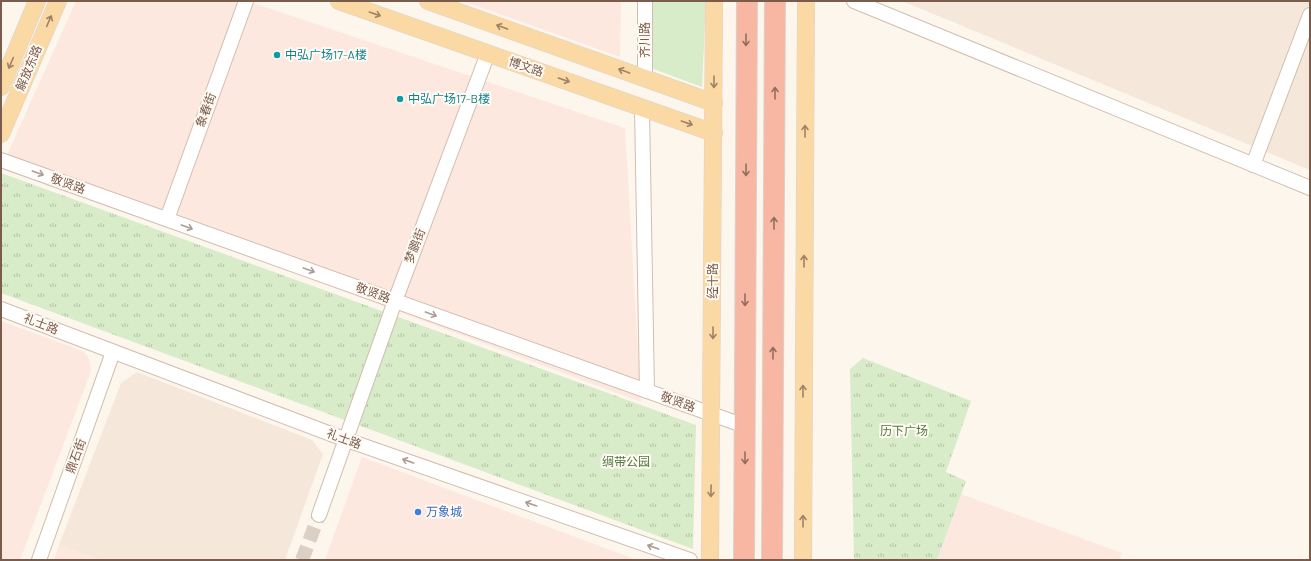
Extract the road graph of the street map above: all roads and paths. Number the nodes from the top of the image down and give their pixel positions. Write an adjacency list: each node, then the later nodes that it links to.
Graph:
1 (37, 1): 15 (main road, 解放东路, one-way to 15)
2 (58, 1): 19 (main road, 解放东路, one-way to 2)
3 (246, 1): 23 (street, 象春街)
4 (338, 1): 13 (main road, 博文路, one-way to 13)
5 (428, 1): 14 (main road, one-way to 5)
6 (645, 1): 14 (street, 齐川路)
7 (714, 1): 16 (main road, 经十路, one-way to 16)
8 (747, 1): 29 (highway, one-way to 29)
9 (775, 1): 36 (highway, one-way to 9)
10 (806, 1): 37 (main road, one-way to 10)
11 (858, 2): 21 (street)
12 (1310, 15): 21 (street)
13 (488, 54): 17 (main road, 博文路, one-way to 17); 24 (street, 梦鹏街)
14 (645, 78): 16 (main road)
15 (1, 87)
16 (714, 103): 18 (main road, 经十路)
17 (642, 108): 18 (main road, 博文路, one-way to 18); 27 (street)
18 (714, 133): 28 (main road, 经十路, one-way to 28)
19 (1, 134)
20 (1, 160): 23 (street, 敬贤路, one-way to 23)
21 (1254, 164): 22 (street)
22 (1310, 188)
23 (166, 219): 24 (street, 敬贤路, one-way to 24)
24 (395, 301): 27 (street, 敬贤路, one-way to 27); 30 (street, 梦鹏街)
25 (1, 309): 26 (street, 礼士路)
26 (113, 352): 30 (street, 礼士路); 32 (street, 鼎石街)
27 (647, 391): 28 (street, 敬贤路)
28 (712, 414): 29 (street, 敬贤路); 34 (main road, 经十路, one-way to 34)
29 (744, 426): 35 (highway, one-way to 35)
30 (344, 439): 31 (street, 梦鹏街); 33 (street, 礼士路, one-way to 30)
31 (319, 515)
32 (39, 560)
33 (690, 560)
34 (710, 560)
35 (744, 560)
36 (772, 560)
37 (803, 560)

